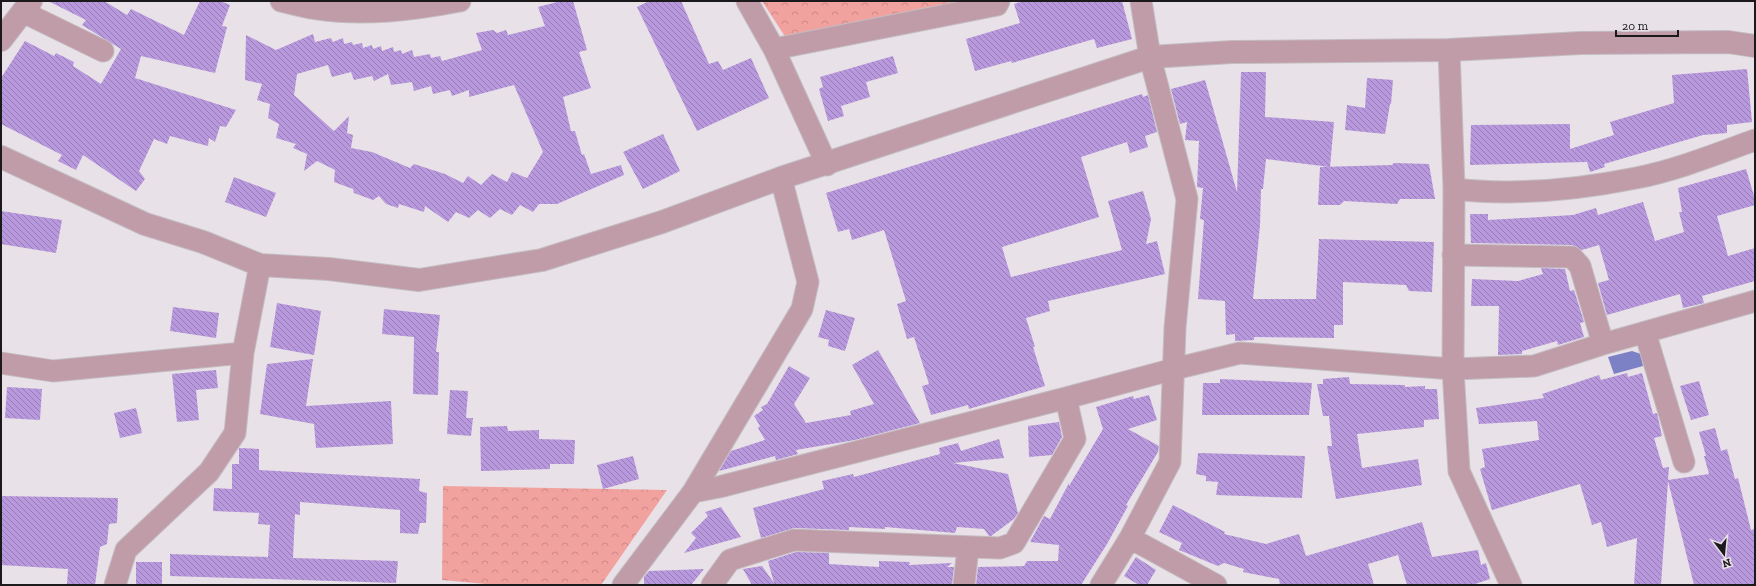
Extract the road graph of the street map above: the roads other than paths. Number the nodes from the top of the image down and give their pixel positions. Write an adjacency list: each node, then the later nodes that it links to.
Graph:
1 (281, 1): 2 (street)
2 (460, 1)
3 (747, 1): 9 (street)
4 (999, 1): 9 (street)
5 (1141, 1): 12 (street)
6 (27, 7): 7 (street); 11 (street)
7 (1, 40)
8 (1755, 46): 10 (street)
9 (774, 49): 15 (street)
10 (1449, 50): 12 (street); 17 (street)
11 (104, 52)
12 (1150, 57): 15 (street); 25 (street)
13 (1755, 140): 17 (street)
14 (1, 157): 19 (street)
15 (827, 165): 16 (street)
16 (781, 178): 19 (street); 29 (street)
17 (1454, 190): 18 (street)
18 (1453, 255): 22 (street); 26 (street)
19 (260, 265): 23 (street)
20 (1755, 301): 21 (street)
21 (1645, 332): 22 (street); 28 (street)
22 (1603, 344): 26 (street)
23 (243, 353): 24 (street); 32 (street)
24 (1, 363)
25 (1174, 369): 26 (street); 27 (street); 30 (street)
26 (1454, 370): 38 (street)
27 (1066, 398): 29 (street); 31 (street)
28 (1684, 462)
29 (693, 492): 33 (street)
30 (1130, 538): 36 (street); 37 (street)
31 (968, 547): 34 (street); 35 (street)
32 (115, 585)
33 (623, 585)
34 (712, 585)
35 (964, 585)
36 (1101, 585)
37 (1216, 585)
38 (1511, 585)

